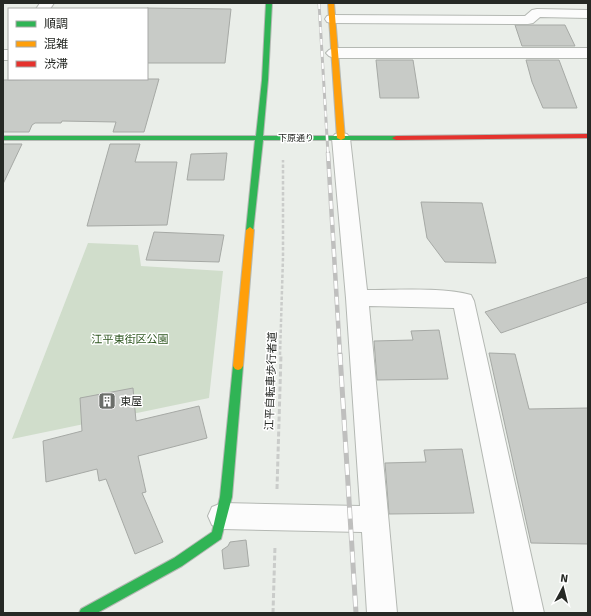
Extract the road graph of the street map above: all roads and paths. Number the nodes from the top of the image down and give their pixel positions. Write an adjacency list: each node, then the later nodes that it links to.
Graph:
1 (269, 3): 9 (street)
2 (331, 3): 4 (street)
3 (588, 14): 4 (street)
4 (332, 19): 5 (street)
5 (334, 53): 6 (street); 10 (street)
6 (588, 54)
7 (588, 136): 10 (street, 下原通り)
8 (3, 138): 9 (street, 下原通り)
9 (258, 138): 10 (street, 下原通り); 13 (street)
10 (341, 138): 12 (street)
11 (283, 157): 14 (path, 江平自転車歩行者道)
12 (357, 298): 15 (street); 19 (street)
13 (222, 516): 14 (street); 16 (street)
14 (276, 517): 15 (street); 17 (path, 江平自転車歩行者道)
15 (374, 519): 18 (street)
16 (85, 613)
17 (273, 613)
18 (382, 613)
19 (529, 613)

